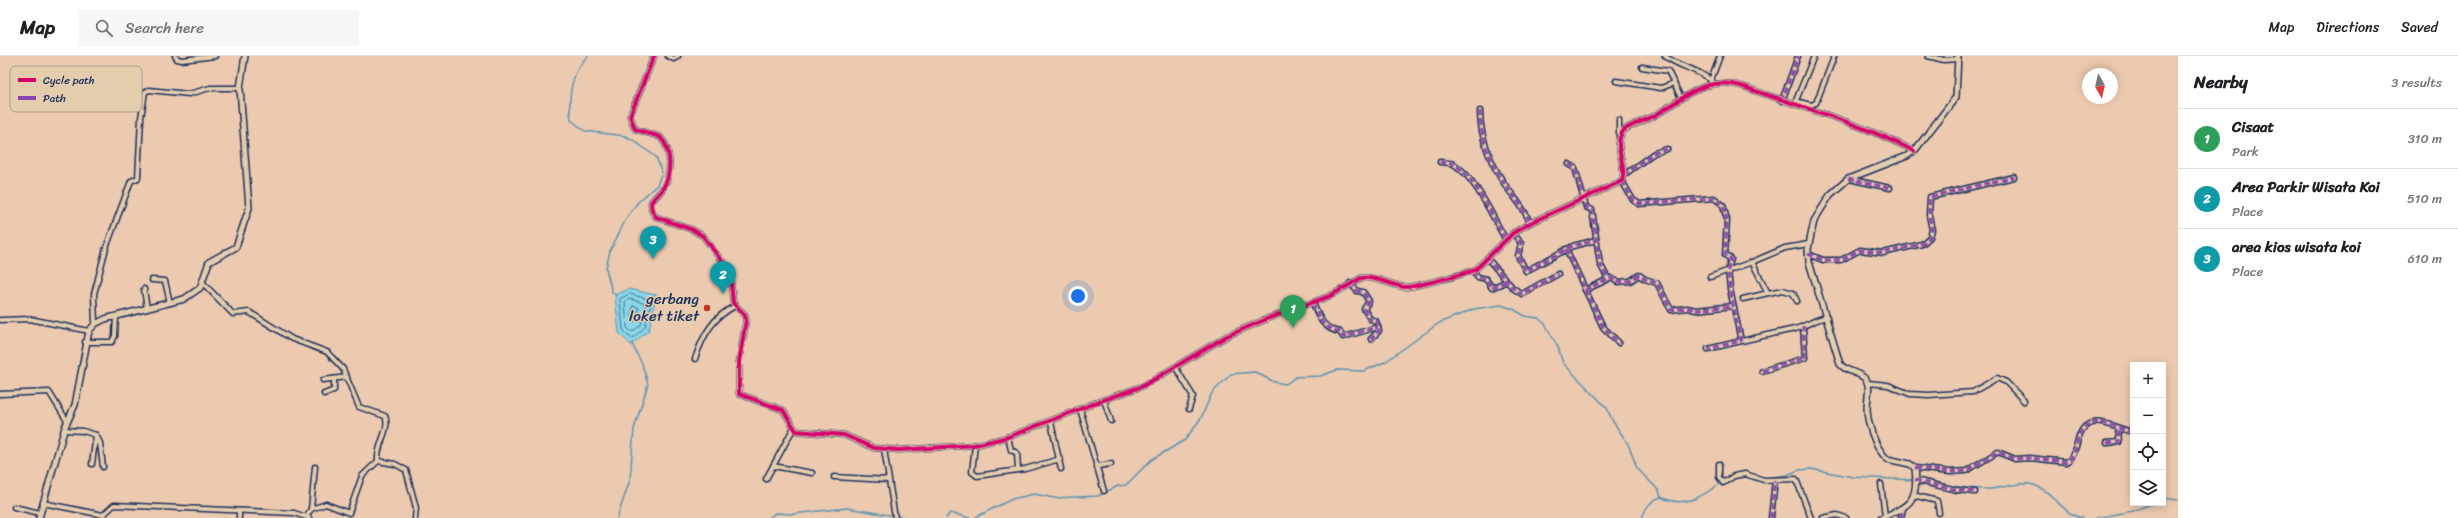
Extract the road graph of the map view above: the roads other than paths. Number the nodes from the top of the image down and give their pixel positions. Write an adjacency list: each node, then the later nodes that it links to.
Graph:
1 (176, 56): 12 (street)
2 (215, 56): 12 (street)
3 (245, 56): 19 (street)
4 (654, 56): 63 (street)
5 (668, 56): 6 (street)
6 (678, 56)
7 (1665, 56): 17 (street)
8 (1720, 56): 17 (street)
9 (1798, 56): 21 (street)
10 (1814, 56): 22 (street)
11 (1928, 56): 14 (street)
12 (196, 57)
13 (1834, 57): 22 (street)
14 (1958, 58): 29 (street)
15 (1642, 67): 18 (street)
16 (1616, 81): 18 (street)
17 (1712, 81): 20 (street); 21 (street)
18 (1674, 83): 20 (street)
19 (240, 88): 24 (street); 54 (street)
20 (1681, 98): 27 (street)
21 (1782, 101): 22 (street)
22 (1794, 103): 29 (street)
23 (1480, 111): 38 (street)
24 (142, 112)
25 (142, 112): 69 (street)
26 (1619, 120): 27 (street)
27 (1619, 137): 32 (street)
28 (1666, 149): 32 (street)
29 (1914, 151): 34 (street)
30 (1440, 162): 40 (street)
31 (1569, 164): 37 (street)
32 (1624, 175): 35 (street)
33 (2014, 177): 44 (street)
34 (1848, 179): 36 (street); 42 (street)
35 (1622, 181): 37 (street); 47 (street)
36 (1890, 188)
37 (1582, 200): 38 (street); 41 (street)
38 (1530, 223): 39 (street)
39 (1513, 233): 40 (street); 43 (street)
40 (1506, 240): 45 (street)
41 (1596, 240): 43 (street); 51 (street)
42 (1809, 244): 44 (street); 46 (street)
43 (1566, 249): 57 (street)
44 (1808, 254): 67 (street)
45 (1487, 258): 48 (street); 53 (street)
46 (1752, 262): 47 (street); 58 (street)
47 (1728, 270): 50 (street); 64 (street)
48 (1473, 271): 53 (street); 55 (street)
49 (1558, 274): 53 (street)
50 (1710, 277)
51 (1608, 279): 57 (street); 64 (street)
52 (152, 280): 61 (street)
53 (1507, 281)
54 (203, 283): 61 (street); 81 (street)
55 (1350, 283): 62 (street); 71 (street)
56 (144, 289): 65 (street)
57 (1585, 290): 76 (street)
58 (1768, 293): 59 (street); 60 (street)
59 (1743, 299)
60 (1797, 301)
61 (170, 303): 65 (street)
62 (1313, 303): 71 (street); 79 (street)
63 (735, 306): 78 (street); 95 (street)
64 (1733, 306): 74 (street)
65 (147, 309): 66 (street)
66 (116, 316): 69 (street); 75 (street)
67 (1827, 317): 70 (street); 84 (street)
68 (0, 320): 72 (street)
69 (95, 324): 72 (street)
70 (1803, 326): 74 (street); 80 (street)
71 (1378, 327): 73 (street)
72 (89, 331): 75 (street)
73 (1371, 339)
74 (1741, 341): 77 (street)
75 (85, 342): 91 (street)
76 (1619, 343)
77 (1708, 349)
78 (695, 359)
79 (1176, 368): 87 (street); 90 (street)
80 (1762, 371)
81 (347, 377): 82 (street); 104 (street)
82 (334, 379): 83 (street); 86 (street)
83 (323, 380)
84 (1868, 383): 88 (street); 112 (street)
85 (0, 394): 91 (street)
86 (324, 394)
87 (1104, 400): 89 (street); 92 (street)
88 (2024, 401)
89 (1080, 409): 93 (street); 109 (street)
90 (1189, 409)
91 (67, 421): 96 (street)
92 (1111, 421)
93 (1051, 422): 99 (street); 103 (street)
94 (2118, 428): 97 (street); 100 (street); 112 (street)
95 (793, 429): 102 (street); 108 (street)
96 (65, 430): 98 (street); 125 (street)
97 (2130, 431)
98 (96, 435): 105 (street); 110 (street)
99 (1008, 437): 101 (street); 114 (street)
100 (2107, 443)
101 (975, 445): 102 (street); 114 (street)
102 (884, 449): 118 (street)
103 (1060, 459): 113 (street); 114 (street)
104 (378, 461): 127 (street); 135 (street)
105 (92, 464)
106 (1111, 464): 109 (street)
107 (1719, 464): 119 (street)
108 (773, 466): 115 (street); 117 (street)
109 (1098, 466): 122 (street)
110 (104, 467)
111 (315, 467): 127 (street)
112 (1915, 468): 120 (street)
113 (1061, 469)
114 (1018, 470)
115 (812, 473)
116 (834, 477): 118 (street)
117 (766, 479)
118 (888, 480): 136 (street)
119 (1775, 480): 137 (street); 138 (street)
120 (1915, 480): 123 (street); 124 (street)
121 (1881, 484): 133 (street)
122 (1104, 491)
123 (1975, 492)
124 (1913, 495): 128 (street); 130 (street)
125 (43, 504): 129 (street); 131 (street)
126 (14, 508): 131 (street)
127 (311, 509): 132 (street)
128 (1903, 509): 133 (street); 141 (street)
129 (239, 511): 132 (street); 134 (street)
130 (1939, 513)
131 (40, 515)
132 (308, 517)
133 (1883, 517)
134 (239, 518)
135 (415, 518)
136 (895, 518)
137 (1771, 518)
138 (1811, 518)
139 (1823, 518): 140 (street)
140 (1846, 518)
141 (1901, 518)

